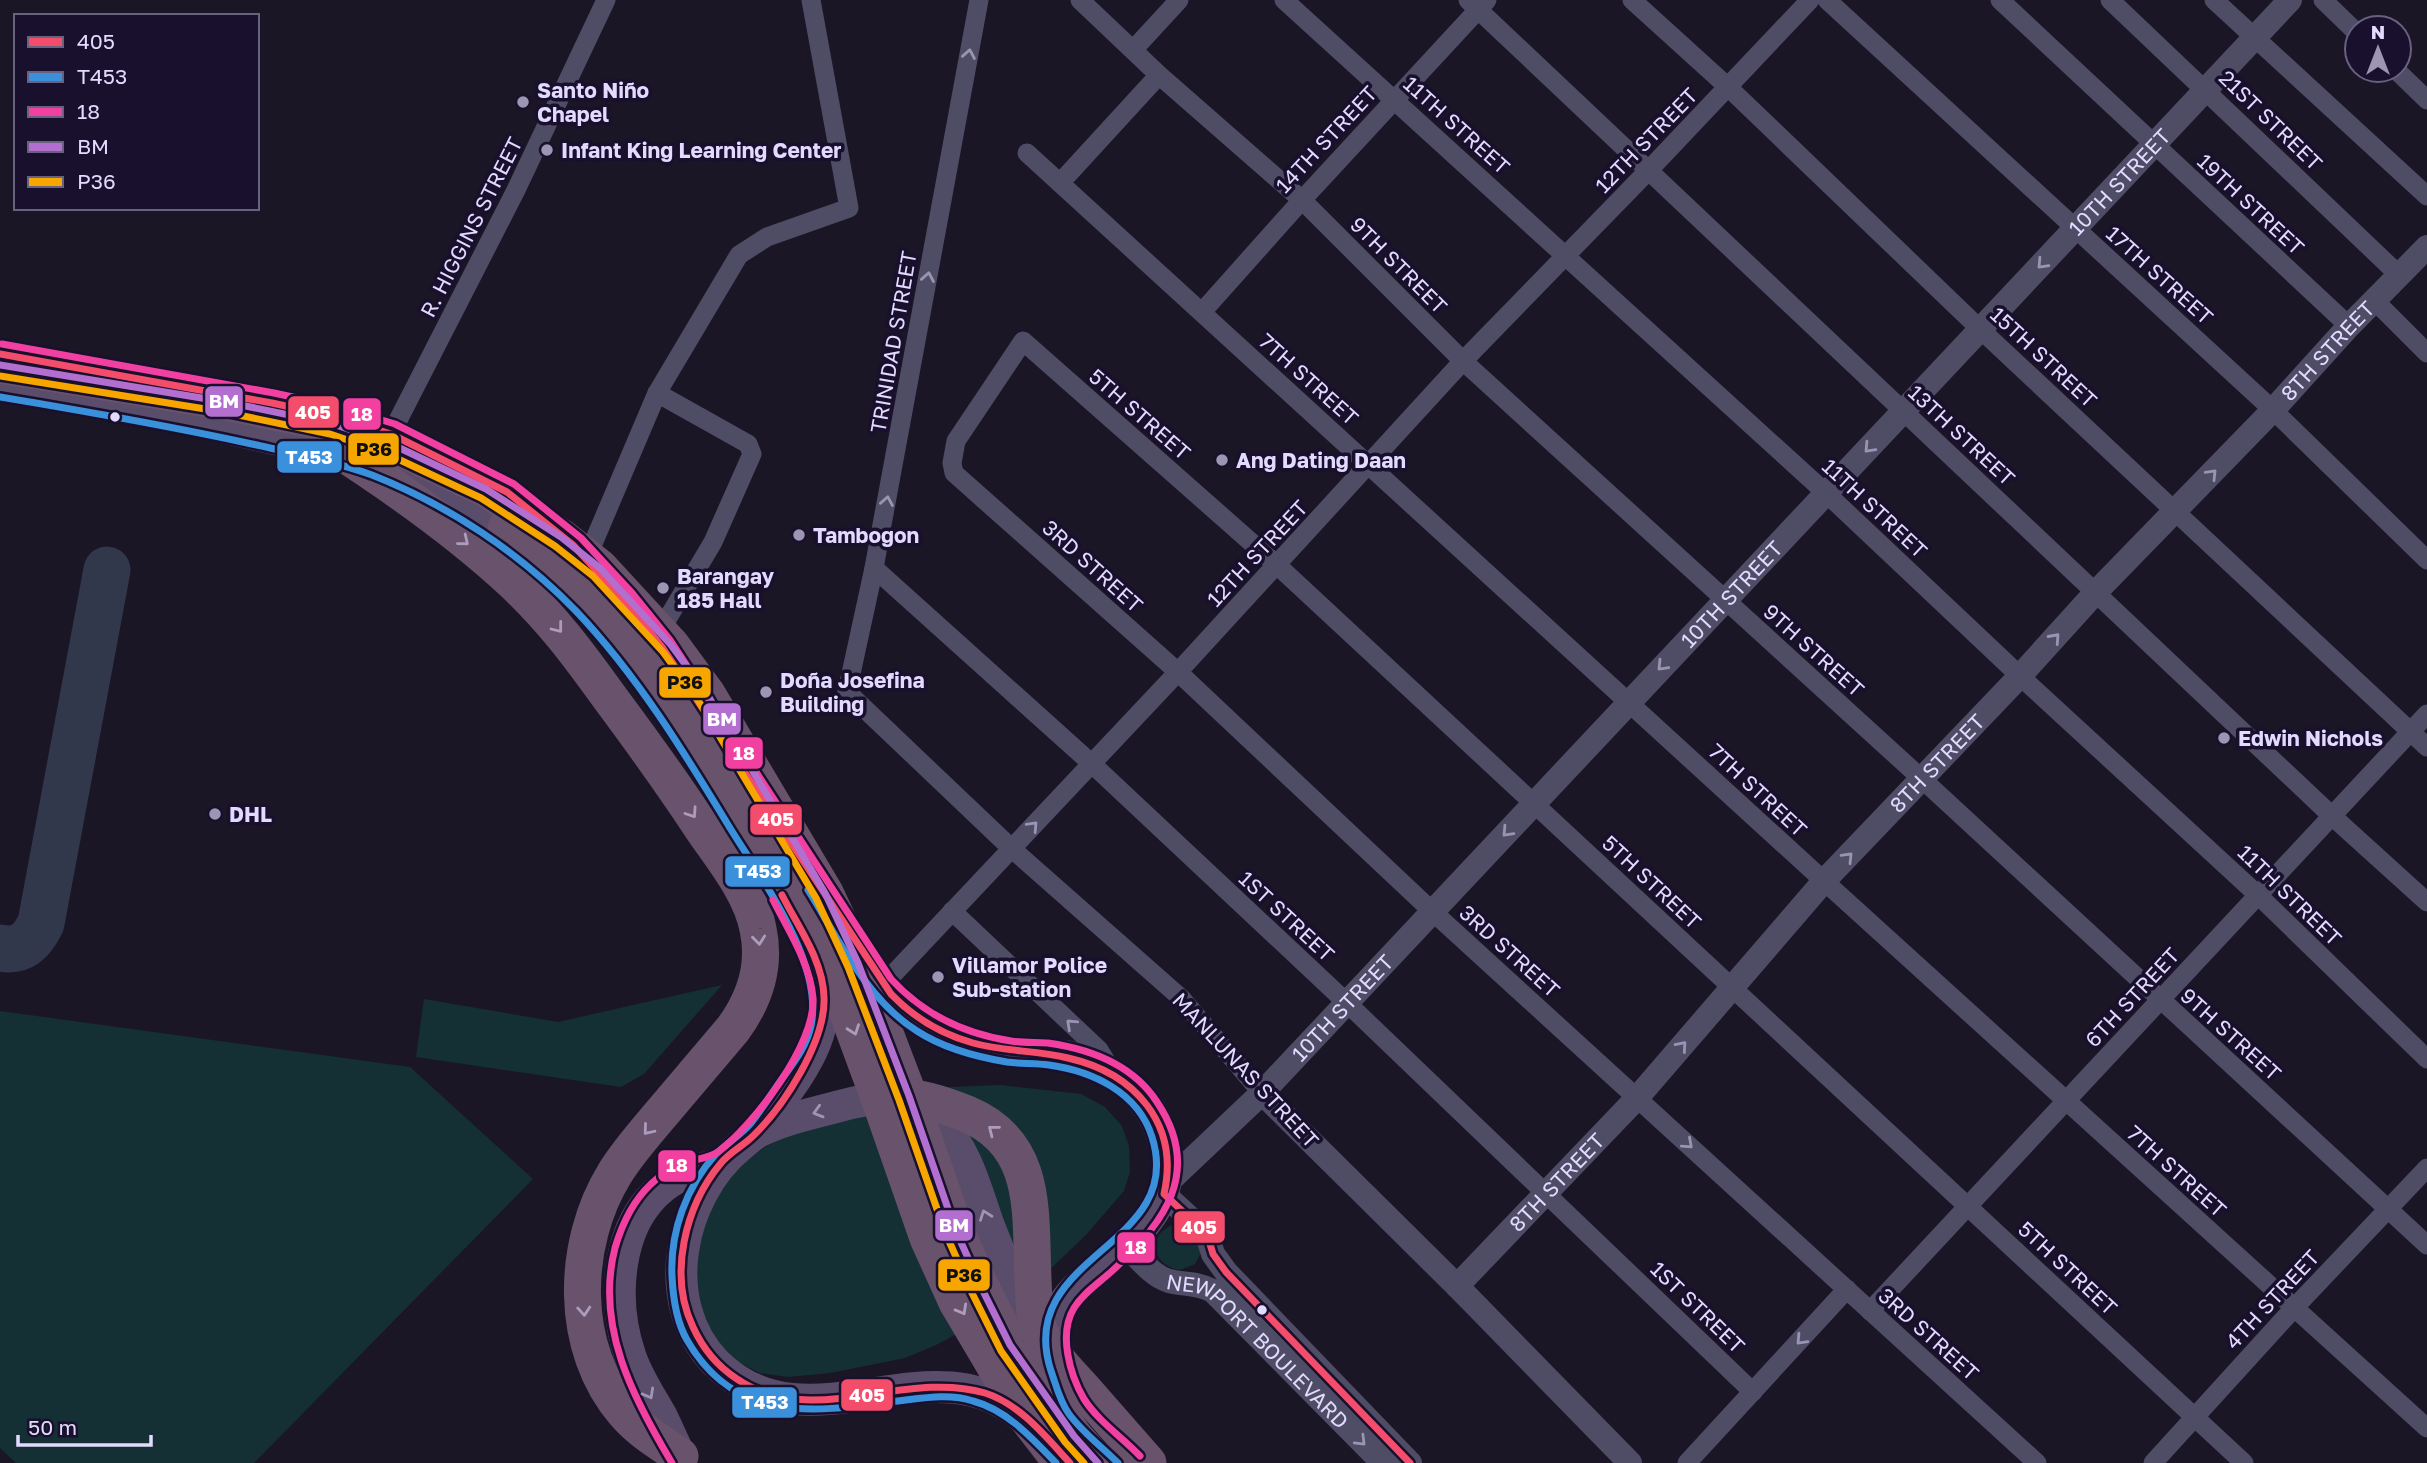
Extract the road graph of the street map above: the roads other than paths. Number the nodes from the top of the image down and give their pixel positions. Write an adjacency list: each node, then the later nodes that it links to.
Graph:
1 (606, 0): 49 (street, R. HIGGINS STREET)
2 (811, 0): 45 (street)
3 (979, 0): 58 (street, TRINIDAD STREET, one-way to 3)
4 (1080, 0): 18 (street, 9TH STREET)
5 (1179, 0): 18 (street)
6 (1284, 0): 23 (street, 11TH STREET)
7 (1632, 0): 21 (street, 15TH STREET)
8 (1810, 0): 21 (street, 12TH STREET)
9 (1827, 0): 31 (street, 17TH STREET)
10 (2000, 0): 25 (street, 19TH STREET)
11 (2110, 0): 22 (street, 21ST STREET)
12 (2214, 0): 17 (street)
13 (2290, 0): 17 (street, 10TH STREET)
14 (2323, 0): 16 (street)
15 (1477, 3): 23 (street, 14TH STREET); 27 (street, 13TH STREET)
16 (2343, 19)
17 (2255, 38): 22 (street, 10TH STREET); 29 (street)
18 (1133, 50): 19 (street, 9TH STREET)
19 (1159, 75): 28 (street); 30 (street, 9TH STREET)
20 (2410, 84): 24 (street)
21 (1728, 87): 27 (street, 12TH STREET); 38 (street, 15TH STREET)
22 (2206, 89): 25 (street, 10TH STREET); 34 (street, 21ST STREET)
23 (1394, 99): 30 (street, 14TH STREET); 33 (street, 11TH STREET)
24 (2427, 100)
25 (2155, 144): 31 (street, 10TH STREET); 37 (street, 19TH STREET)
26 (1027, 153): 28 (street, 7TH STREET)
27 (1648, 172): 33 (street, 12TH STREET); 47 (street, 13TH STREET)
28 (1060, 183): 36 (street, 7TH STREET)
29 (2427, 196)
30 (1301, 200): 36 (street, 14TH STREET); 41 (street, 9TH STREET)
31 (2075, 229): 38 (street, 10TH STREET, one-way to 38); 46 (street, 17TH STREET)
32 (2427, 247): 34 (street, 8TH STREET)
33 (1566, 254): 41 (street, 12TH STREET); 53 (street, 11TH STREET)
34 (2399, 275): 35 (street, 8TH STREET)
35 (2374, 300): 37 (street, 8TH STREET); 39 (street)
36 (1202, 312): 51 (street, 7TH STREET)
37 (2349, 326): 46 (street, 8TH STREET)
38 (1980, 329): 47 (street, 10TH STREET); 54 (street, 15TH STREET)
39 (2427, 353)
40 (0, 354): 43 (main road)
41 (1463, 361): 51 (street, 12TH STREET); 61 (street, 9TH STREET)
42 (0, 365): 112 (highway)
43 (160, 381): 48 (main road); 49 (main road)
44 (0, 385): 48 (main road); 50 (highway)
45 (657, 393): 55 (street); 62 (street)
46 (2273, 410): 54 (street, 8TH STREET, one-way to 46); 56 (street, 17TH STREET)
47 (1903, 411): 53 (street, 10TH STREET, one-way to 53); 60 (street, 13TH STREET)
48 (154, 412): 59 (main road)
49 (391, 434): 55 (main road)
50 (329, 444): 109 (highway, one-way to 109); 110 (highway, one-way to 110)
51 (1370, 465): 57 (street, 12TH STREET); 66 (street, 7TH STREET)
52 (954, 472): 57 (street, 5TH STREET); 63 (street, 3RD STREET)
53 (1827, 494): 61 (street, 10TH STREET); 64 (street, 11TH STREET)
54 (2176, 511): 60 (street, 8TH STREET); 68 (street, 15TH STREET)
55 (580, 552): 59 (main road); 62 (main road)
56 (2427, 560)
57 (1277, 565): 63 (street, 12TH STREET); 72 (street, 5TH STREET)
58 (874, 568): 65 (street, TRINIDAD STREET); 70 (street, 1ST STREET)
59 (552, 573): 90 (main road)
60 (2096, 593): 64 (street, 8TH STREET, one-way to 60); 73 (street, 13TH STREET)
61 (1726, 600): 66 (street, 10TH STREET, one-way to 66); 71 (street, 9TH STREET)
62 (655, 639): 80 (main road)
63 (1178, 672): 70 (street, 12TH STREET); 79 (street, 3RD STREET)
64 (2020, 676): 71 (street, 8TH STREET); 76 (street, 11TH STREET)
65 (847, 692): 74 (street, MANLUNAS STREET)
66 (1628, 701): 72 (street, 10TH STREET); 75 (street, 7TH STREET)
67 (2427, 714): 68 (street, 6TH STREET)
68 (2411, 731): 69 (street, 15TH STREET); 73 (street, 6TH STREET)
69 (2427, 747)
70 (1091, 763): 74 (street, 12TH STREET, one-way to 70); 83 (street, 1ST STREET)
71 (1922, 779): 75 (street, 8TH STREET, one-way to 71); 82 (street, 9TH STREET)
72 (1534, 803): 79 (street, 10TH STREET, one-way to 79); 81 (street, 5TH STREET)
73 (2332, 816): 76 (street, 6TH STREET); 77 (street, 13TH STREET)
74 (1012, 848): 78 (street, 12TH STREET); 86 (street, MANLUNAS STREET)
75 (1824, 881): 81 (street, 8TH STREET); 89 (street, 7TH STREET)
76 (2259, 896): 82 (street, 6TH STREET); 84 (street, 11TH STREET)
77 (2427, 902)
78 (952, 911): 80 (street, 12TH STREET); 85 (street, one-way to 78)
79 (1433, 912): 83 (street, 10TH STREET); 88 (street, 3RD STREET)
80 (883, 985): 85 (main road)
81 (1732, 988): 88 (street, 8TH STREET, one-way to 81); 95 (street, 5TH STREET)
82 (2161, 1000): 89 (street, 6TH STREET); 96 (street, 9TH STREET)
83 (1347, 1003): 86 (street, 10TH STREET); 94 (street, 1ST STREET)
84 (2427, 1059)
85 (1115, 1075): 93 (main road)
86 (1262, 1093): 93 (street, 10TH STREET); 101 (street, MANLUNAS STREET)
87 (883, 1097): 90 (main road, one-way to 90); 106 (main road, one-way to 87); 114 (highway, one-way to 87)
88 (1637, 1098): 94 (street, 8TH STREET); 102 (street, 3RD STREET, one-way to 102)
89 (2066, 1100): 95 (street, 6TH STREET); 103 (street, 7TH STREET)
90 (755, 1134): 91 (main road)
91 (722, 1163): 109 (main road, one-way to 109); 111 (main road)
92 (2427, 1168): 96 (street, 4TH STREET)
93 (1165, 1188): 97 (main road); 99 (street, NEWPORT BOULEVARD)
94 (1547, 1194): 101 (street, 8TH STREET); 105 (street, 1ST STREET)
95 (1969, 1207): 104 (street, 6TH STREET); 107 (street, 5TH STREET)
96 (2389, 1209): 98 (street, 9TH STREET); 103 (street, 4TH STREET)
97 (1126, 1245): 100 (street, NEWPORT BOULEVARD); 106 (main road)
98 (2427, 1245)
99 (1213, 1254): 100 (street); 116 (street, NEWPORT BOULEVARD)
100 (1184, 1282): 115 (street, NEWPORT BOULEVARD, one-way to 115)
101 (1457, 1286): 117 (street, MANLUNAS STREET)
102 (1847, 1289): 104 (street, 3RD STREET); 105 (street, one-way to 105)
103 (2294, 1308): 107 (street, 4TH STREET); 108 (street, 7TH STREET)
104 (1870, 1311): 119 (street, 3RD STREET)
105 (1753, 1392): 118 (street)
106 (1077, 1406): 113 (main road)
107 (2195, 1417): 120 (street, 4TH STREET); 121 (street, 5TH STREET)
108 (2427, 1428)
109 (680, 1456)
110 (1062, 1463)
111 (1070, 1463)
112 (1098, 1463)
113 (1133, 1463)
114 (1148, 1463)
115 (1383, 1463)
116 (1410, 1463)
117 (1630, 1463)
118 (1687, 1463)
119 (2037, 1463)
120 (2153, 1463)
121 (2244, 1463)

